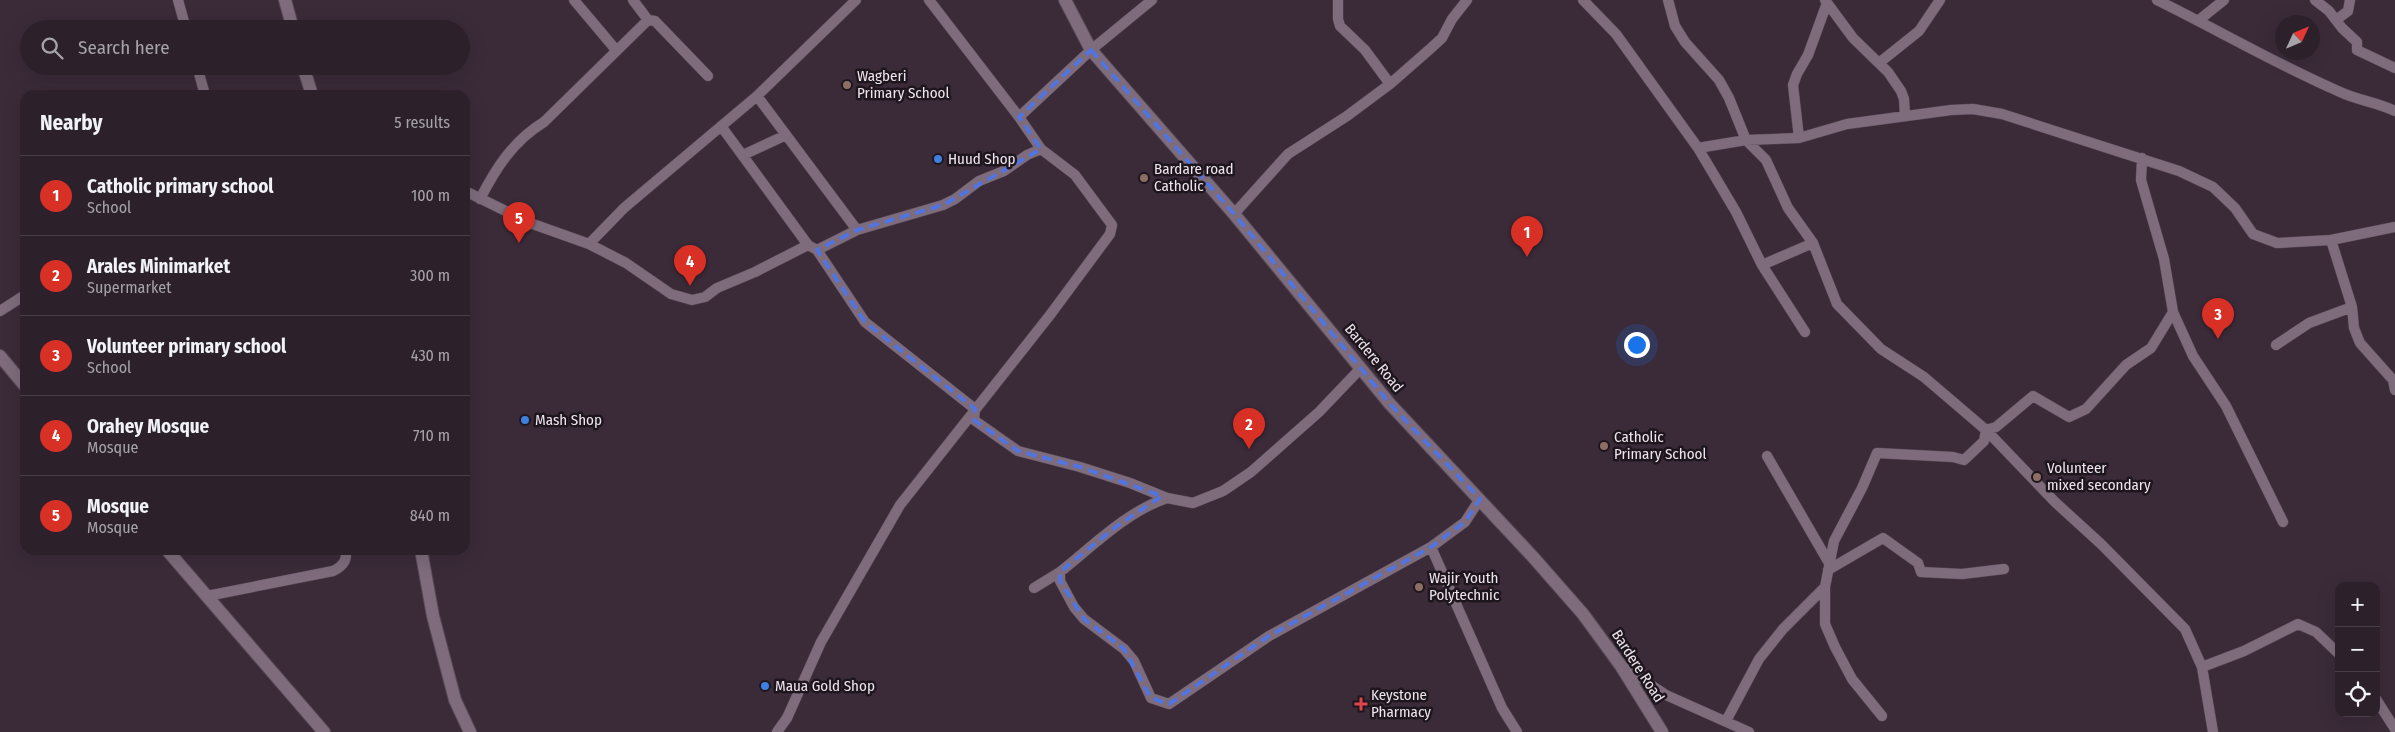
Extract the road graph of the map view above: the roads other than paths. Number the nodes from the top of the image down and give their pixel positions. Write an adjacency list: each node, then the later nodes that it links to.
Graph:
1 (178, 0): 19 (street)
2 (285, 0): 20 (street)
3 (574, 0): 24 (street)
4 (632, 0): 21 (street)
5 (856, 0): 34 (street)
6 (929, 0): 37 (street)
7 (1065, 0): 25 (street, Bardere Road)
8 (1152, 0): 25 (street)
9 (1338, 0): 31 (street)
10 (1468, 0): 31 (street)
11 (1583, 0): 42 (street)
12 (1668, 0): 41 (street)
13 (1940, 0): 26 (street)
14 (2157, 0): 22 (street)
15 (2224, 0): 22 (street)
16 (2315, 0): 23 (street)
17 (2350, 0): 23 (street)
18 (1826, 1): 26 (street); 40 (street)
19 (184, 20)
20 (291, 20)
21 (648, 20): 24 (street); 30 (street)
22 (2199, 20): 35 (street)
23 (2336, 20): 27 (street)
24 (616, 50): 47 (street)
25 (1091, 50): 37 (street); 48 (street, Bardere Road)
26 (1879, 63): 36 (street)
27 (2395, 68)
28 (199, 75): 32 (street)
29 (306, 75): 33 (street)
30 (708, 76)
31 (1390, 84): 48 (street)
32 (204, 90)
33 (310, 90)
34 (757, 96): 38 (street); 39 (street)
35 (2395, 111)
36 (1904, 116): 40 (street); 45 (street)
37 (1019, 117): 43 (street)
38 (721, 126): 44 (street); 53 (street)
39 (786, 135): 44 (street); 50 (street)
40 (1799, 138): 41 (street)
41 (1746, 140): 42 (street); 52 (street)
42 (1698, 148): 55 (street)
43 (1041, 149): 50 (street); 66 (street)
44 (743, 155): 54 (street)
45 (2142, 158): 51 (street); 59 (street)
46 (470, 194): 47 (street)
47 (480, 199): 53 (street)
48 (1234, 214): 63 (street, Bardere Road)
49 (2395, 227): 51 (street)
50 (857, 230): 54 (street)
51 (2331, 240): 57 (street)
52 (1813, 243): 55 (street); 67 (street)
53 (589, 244): 54 (street)
54 (813, 247): 66 (street)
55 (1762, 265): 60 (street)
56 (20, 298): 58 (street)
57 (2352, 307): 61 (street); 65 (street)
58 (0, 311)
59 (2173, 312): 67 (street); 71 (street)
60 (1805, 332)
61 (2276, 345)
62 (0, 356): 64 (street)
63 (1361, 368): 69 (street); 70 (street, Bardere Road)
64 (20, 379)
65 (2395, 390)
66 (975, 409): 69 (street); 91 (street)
67 (1986, 430): 76 (street); 84 (street)
68 (1767, 456): 76 (street)
69 (1166, 498): 78 (street)
70 (1480, 499): 72 (street); 83 (street, Bardere Road)
71 (2283, 522)
72 (1431, 547): 78 (street); 92 (street)
73 (171, 555): 81 (street)
74 (346, 555): 81 (street)
75 (422, 555): 90 (street)
76 (1829, 566): 77 (street); 79 (street)
77 (2004, 569)
78 (1060, 572): 80 (street)
79 (1825, 587): 86 (street); 87 (street)
80 (1034, 588)
81 (207, 596): 89 (street)
82 (2335, 650): 84 (street)
83 (1621, 666): 87 (street); 93 (street, Bardere Road)
84 (2202, 667): 95 (street)
85 (2380, 706): 88 (street)
86 (1882, 716)
87 (1726, 721): 94 (street)
88 (2395, 731)
89 (324, 732)
90 (470, 732)
91 (777, 732)
92 (1516, 732)
93 (1662, 732)
94 (1749, 732)
95 (2213, 732)

